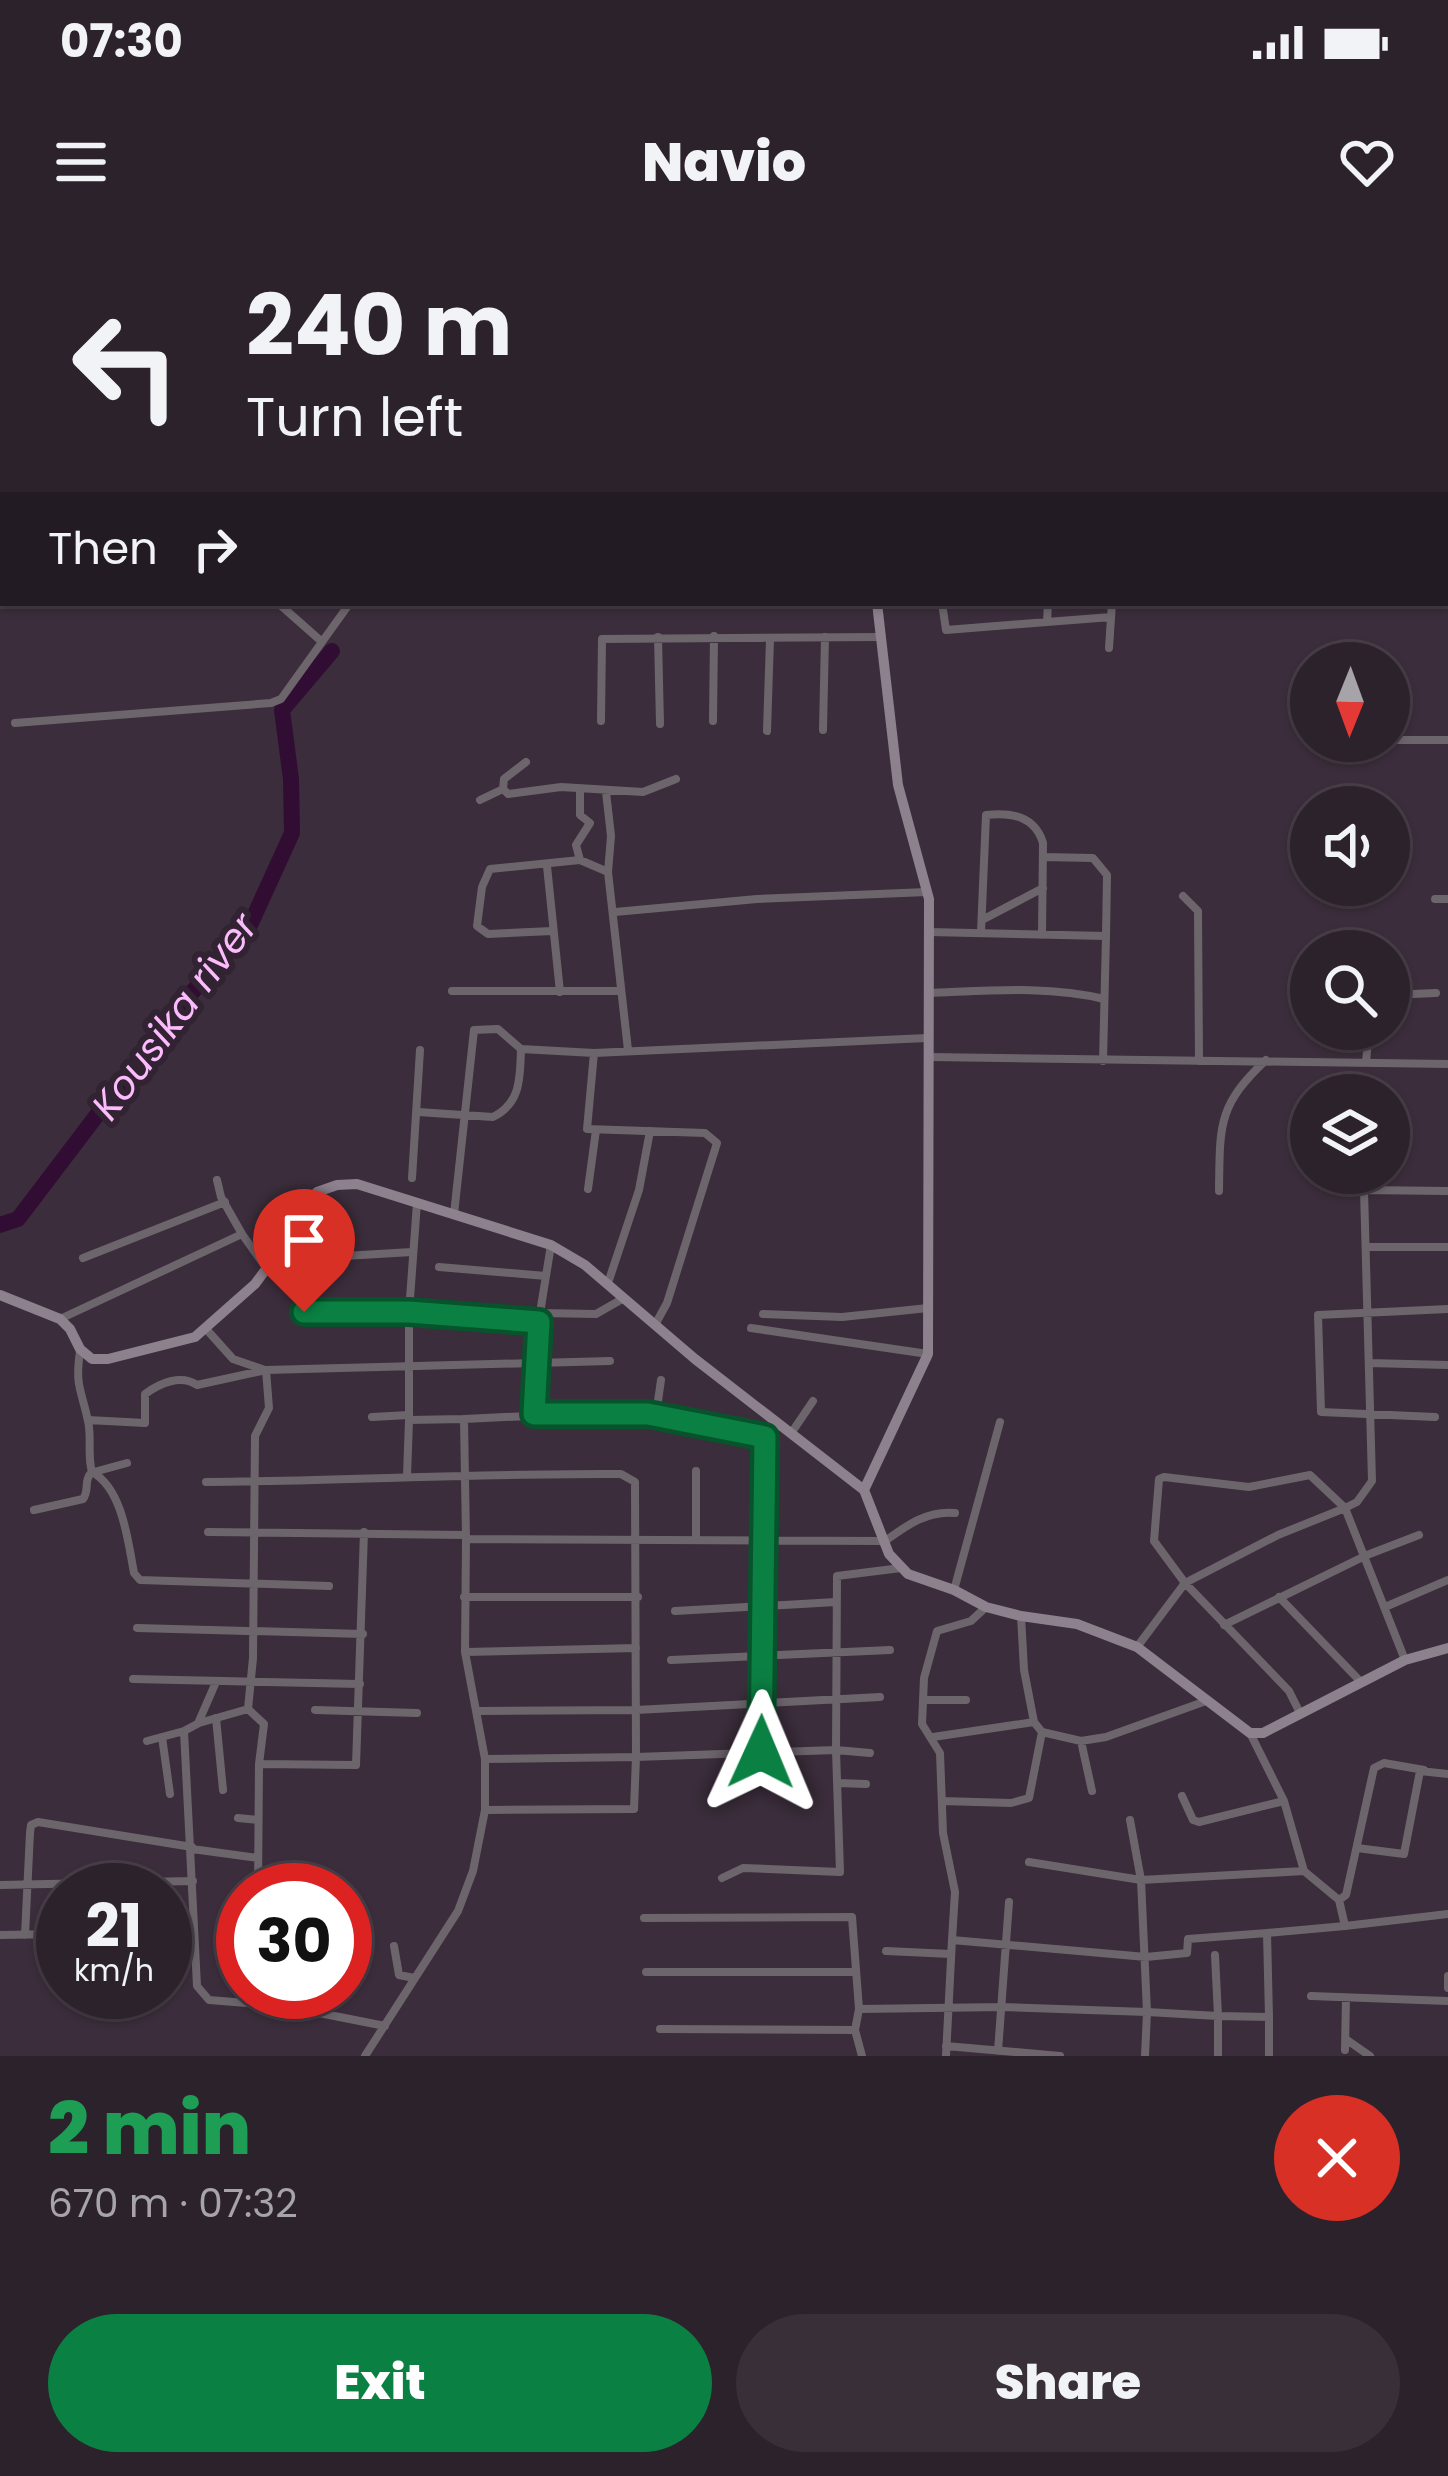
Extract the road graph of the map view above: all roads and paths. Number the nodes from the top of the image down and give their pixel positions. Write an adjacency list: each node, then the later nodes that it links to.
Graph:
1 (281, 606): 14 (street)
2 (348, 606): 14 (street)
3 (877, 606): 12 (street)
4 (942, 606): 8 (street)
5 (1048, 606): 8 (street)
6 (1112, 606): 7 (street)
7 (1111, 617): 8 (street); 15 (street)
8 (1047, 622)
9 (714, 636): 10 (street); 13 (street); 17 (street)
10 (658, 637): 16 (street); 19 (street)
11 (825, 637): 12 (street); 13 (street); 20 (street)
12 (882, 637): 35 (street)
13 (770, 639): 21 (street)
14 (321, 641): 18 (street)
15 (1109, 648)
16 (601, 721)
17 (713, 721)
18 (15, 723)
19 (659, 724)
20 (823, 730)
21 (766, 731)
22 (1410, 740): 23 (street)
23 (1448, 740)
24 (526, 762): 27 (street)
25 (676, 779): 28 (street)
26 (580, 788): 27 (street); 28 (street); 31 (street)
27 (503, 789): 29 (street)
28 (606, 792): 33 (street)
29 (480, 800)
30 (1042, 857): 34 (street); 40 (street); 45 (street)
31 (580, 860): 32 (street); 33 (street)
32 (547, 866): 41 (street); 41 (street)
33 (608, 872): 39 (street)
34 (1042, 888): 40 (street); 44 (street)
35 (927, 892): 39 (street); 42 (street)
36 (1183, 896): 62 (street)
37 (1435, 899): 38 (street)
38 (1448, 899)
39 (615, 912): 47 (street)
40 (982, 920): 43 (street)
41 (552, 931): 48 (street)
42 (928, 932): 43 (street); 49 (street)
43 (981, 932): 44 (street)
44 (1042, 935): 45 (street)
45 (1106, 936): 52 (street)
46 (452, 991): 48 (street)
47 (621, 991): 48 (street); 56 (street)
48 (560, 992)
49 (928, 993): 52 (street); 53 (street)
50 (1436, 993): 51 (street)
51 (1410, 994)
52 (1104, 999): 61 (street)
53 (927, 1037): 56 (street); 59 (street)
54 (521, 1049): 58 (street); 66 (street); 66 (street)
55 (420, 1050): 65 (street)
56 (628, 1050): 58 (street)
57 (1367, 1050): 63 (street)
58 (594, 1053): 67 (street)
59 (927, 1057): 61 (street); 90 (street)
60 (1266, 1060): 62 (street); 63 (street); 72 (street)
61 (1103, 1061): 62 (street)
62 (1198, 1061)
63 (1366, 1062): 64 (street)
64 (1448, 1064)
65 (418, 1112): 66 (street); 69 (street)
66 (465, 1117): 76 (street)
67 (596, 1130): 68 (street); 71 (street)
68 (650, 1131): 87 (street); 98 (street)
69 (412, 1178)
70 (217, 1180): 74 (street)
71 (589, 1189)
72 (1219, 1191)
73 (1448, 1191): 79 (street)
74 (225, 1202): 77 (street); 82 (street)
75 (417, 1203): 76 (street); 81 (street); 85 (street)
76 (454, 1215): 78 (street)
77 (242, 1234): 85 (street); 97 (street)
78 (551, 1245): 86 (street); 87 (street)
79 (1366, 1247): 80 (street); 94 (street)
80 (1448, 1247)
81 (412, 1252): 83 (street); 93 (street)
82 (83, 1258)
83 (310, 1258)
84 (439, 1267): 86 (street)
85 (267, 1268): 100 (street)
86 (546, 1276): 96 (street)
87 (607, 1284): 89 (street)
88 (0, 1296): 97 (street)
89 (624, 1298): 96 (street); 98 (street)
90 (928, 1308): 95 (street); 102 (street)
91 (1448, 1309): 94 (street)
92 (304, 1312): 93 (street)
93 (409, 1312): 96 (street); 107 (street)
94 (1369, 1313): 105 (street); 113 (street)
95 (763, 1314)
96 (540, 1317): 104 (street)
97 (60, 1319): 101 (street)
98 (656, 1323): 120 (street)
99 (752, 1328): 102 (street)
100 (207, 1330): 101 (street); 108 (street)
101 (80, 1349): 118 (street)
102 (928, 1354): 128 (street)
103 (610, 1361): 104 (street)
104 (536, 1363): 107 (street); 111 (street)
105 (1369, 1363): 106 (street); 113 (street)
106 (1448, 1365)
107 (409, 1369): 108 (street); 114 (street)
108 (266, 1370): 118 (street); 127 (street)
109 (661, 1381): 112 (street)
110 (813, 1401): 120 (street)
111 (534, 1414): 112 (street); 117 (street)
112 (656, 1415): 139 (street)
113 (1369, 1416): 115 (street); 129 (street)
114 (409, 1417): 116 (street); 117 (street); 125 (street)
115 (1436, 1417)
116 (372, 1418)
117 (464, 1419): 124 (street)
118 (88, 1420): 123 (street)
119 (1000, 1422): 147 (street)
120 (792, 1432): 128 (street)
121 (128, 1463): 123 (street)
122 (696, 1471): 138 (street)
123 (92, 1472): 130 (street); 145 (street)
124 (467, 1473): 125 (street); 136 (street); 137 (street)
125 (407, 1476): 127 (street)
126 (206, 1482): 127 (street)
127 (254, 1482): 134 (street)
128 (864, 1490): 140 (street)
129 (1345, 1508): 141 (street); 144 (street); 144 (street)
130 (34, 1510)
131 (955, 1513): 140 (street)
132 (208, 1532): 134 (street)
133 (364, 1532): 134 (street); 136 (street); 160 (street)
134 (255, 1533): 145 (street)
135 (1419, 1535): 141 (street)
136 (466, 1537): 137 (street); 148 (street)
137 (637, 1538): 138 (street); 149 (street)
138 (696, 1538): 139 (street)
139 (764, 1538): 140 (street); 152 (street)
140 (885, 1541): 142 (street)
141 (1367, 1556): 150 (street); 154 (street)
142 (902, 1568): 147 (street); 151 (street)
143 (1448, 1580): 154 (street)
144 (1185, 1583): 157 (street); 161 (street)
145 (254, 1585): 146 (street); 159 (street)
146 (329, 1586)
147 (954, 1590): 153 (street)
148 (464, 1597): 149 (street); 166 (street)
149 (638, 1597): 162 (street)
150 (1279, 1597): 157 (street); 171 (street)
151 (836, 1602): 152 (street); 165 (street)
152 (762, 1605): 155 (street); 167 (street)
153 (986, 1606): 156 (street); 177 (street)
154 (1385, 1607): 169 (street)
155 (675, 1611)
156 (1021, 1616): 161 (street); 190 (street)
157 (1224, 1625): 187 (street)
158 (137, 1628): 159 (street)
159 (252, 1633): 160 (street); 173 (street)
160 (363, 1634): 174 (street)
161 (1137, 1647): 180 (street)
162 (637, 1648): 166 (street); 183 (street)
163 (1448, 1648): 169 (street)
164 (890, 1650): 165 (street)
165 (837, 1651): 167 (street); 175 (street)
166 (465, 1652): 185 (street)
167 (761, 1656): 168 (street); 179 (street)
168 (671, 1660)
169 (1405, 1660): 171 (street)
170 (134, 1679): 172 (street)
171 (1360, 1681): 187 (street)
172 (216, 1682): 173 (street); 189 (street)
173 (252, 1683): 174 (street); 181 (street)
174 (360, 1684): 184 (street)
175 (836, 1697): 176 (street); 179 (street); 198 (street)
176 (880, 1697)
177 (923, 1700): 178 (street); 195 (street)
178 (966, 1700)
179 (762, 1701): 183 (street); 199 (street)
180 (1207, 1701): 193 (street); 197 (street)
181 (248, 1709): 188 (street); 203 (street)
182 (315, 1710): 184 (street)
183 (636, 1710): 185 (street); 201 (street)
184 (358, 1711): 186 (street); 203 (street)
185 (479, 1712): 202 (street)
186 (417, 1713)
187 (1300, 1713): 193 (street)
188 (216, 1718): 189 (street); 208 (street)
189 (199, 1723): 191 (street)
190 (1034, 1723): 192 (street); 195 (street)
191 (184, 1731): 194 (street); 218 (street)
192 (1042, 1732): 197 (street); 212 (street)
193 (1250, 1733): 213 (street)
194 (161, 1737): 196 (street); 210 (street)
195 (933, 1737): 212 (street)
196 (147, 1741)
197 (1081, 1741): 209 (street)
198 (836, 1750): 199 (street); 200 (street); 206 (street)
199 (761, 1752): 201 (street)
200 (870, 1753)
201 (636, 1756): 202 (street); 214 (street)
202 (485, 1759): 214 (street)
203 (259, 1764): 216 (street)
204 (1424, 1770): 205 (street); 219 (street); 219 (street)
205 (1448, 1774)
206 (837, 1783): 207 (street); 224 (street)
207 (866, 1784)
208 (223, 1790)
209 (1092, 1791)
210 (170, 1794)
211 (1182, 1796): 213 (street)
212 (942, 1801): 239 (street)
213 (1285, 1802): 223 (street)
214 (484, 1810): 249 (street)
215 (238, 1818): 216 (street)
216 (258, 1820): 220 (street)
217 (1130, 1820): 225 (street)
218 (192, 1848): 220 (street); 226 (street); 227 (street)
219 (1357, 1848): 229 (street)
220 (258, 1858): 222 (street)
221 (1029, 1862): 225 (street)
222 (258, 1863)
223 (1304, 1871): 225 (street); 229 (street)
224 (722, 1878)
225 (1141, 1880): 245 (street)
226 (193, 1881): 227 (street); 234 (street)
227 (26, 1884): 228 (street); 236 (street)
228 (0, 1885)
229 (1340, 1900): 233 (street)
230 (1010, 1902): 240 (street)
231 (1448, 1914): 233 (street)
232 (644, 1918): 247 (street)
233 (1345, 1926): 235 (street)
234 (194, 1931): 253 (street)
235 (1267, 1933): 245 (street); 260 (street)
236 (26, 1934): 237 (street); 238 (street)
237 (36, 1934)
238 (0, 1935)
239 (952, 1940): 240 (street); 243 (street)
240 (1007, 1945): 245 (street); 256 (street)
241 (394, 1946): 249 (street)
242 (886, 1951): 243 (street)
243 (951, 1954): 255 (street)
244 (1215, 1955): 259 (street)
245 (1147, 1957): 258 (street)
246 (646, 1972): 247 (street)
247 (855, 1972): 257 (street)
248 (1448, 1976): 250 (street)
249 (414, 1978): 262 (street)
250 (1448, 1988)
251 (1311, 1996): 252 (street)
252 (1346, 1998): 254 (street); 265 (street)
253 (216, 2001)
254 (1448, 2001)
255 (948, 2006): 256 (street); 257 (street); 267 (street)
256 (1003, 2007): 258 (street); 268 (street)
257 (859, 2008): 264 (street)
258 (1147, 2012): 259 (street); 274 (street)
259 (1218, 2016): 260 (street); 275 (street)
260 (1269, 2017): 276 (street)
261 (351, 2019): 262 (street)
262 (385, 2026): 269 (street)
263 (660, 2029): 264 (street)
264 (855, 2030): 272 (street)
265 (1346, 2039): 266 (street); 277 (street)
266 (1346, 2050)
267 (946, 2051): 268 (street)
268 (998, 2051): 270 (street)
269 (367, 2054): 271 (street)
270 (1024, 2055): 273 (street)
271 (381, 2056)
272 (862, 2056)
273 (1060, 2056)
274 (1145, 2056)
275 (1218, 2056)
276 (1269, 2056)
277 (1370, 2056)

